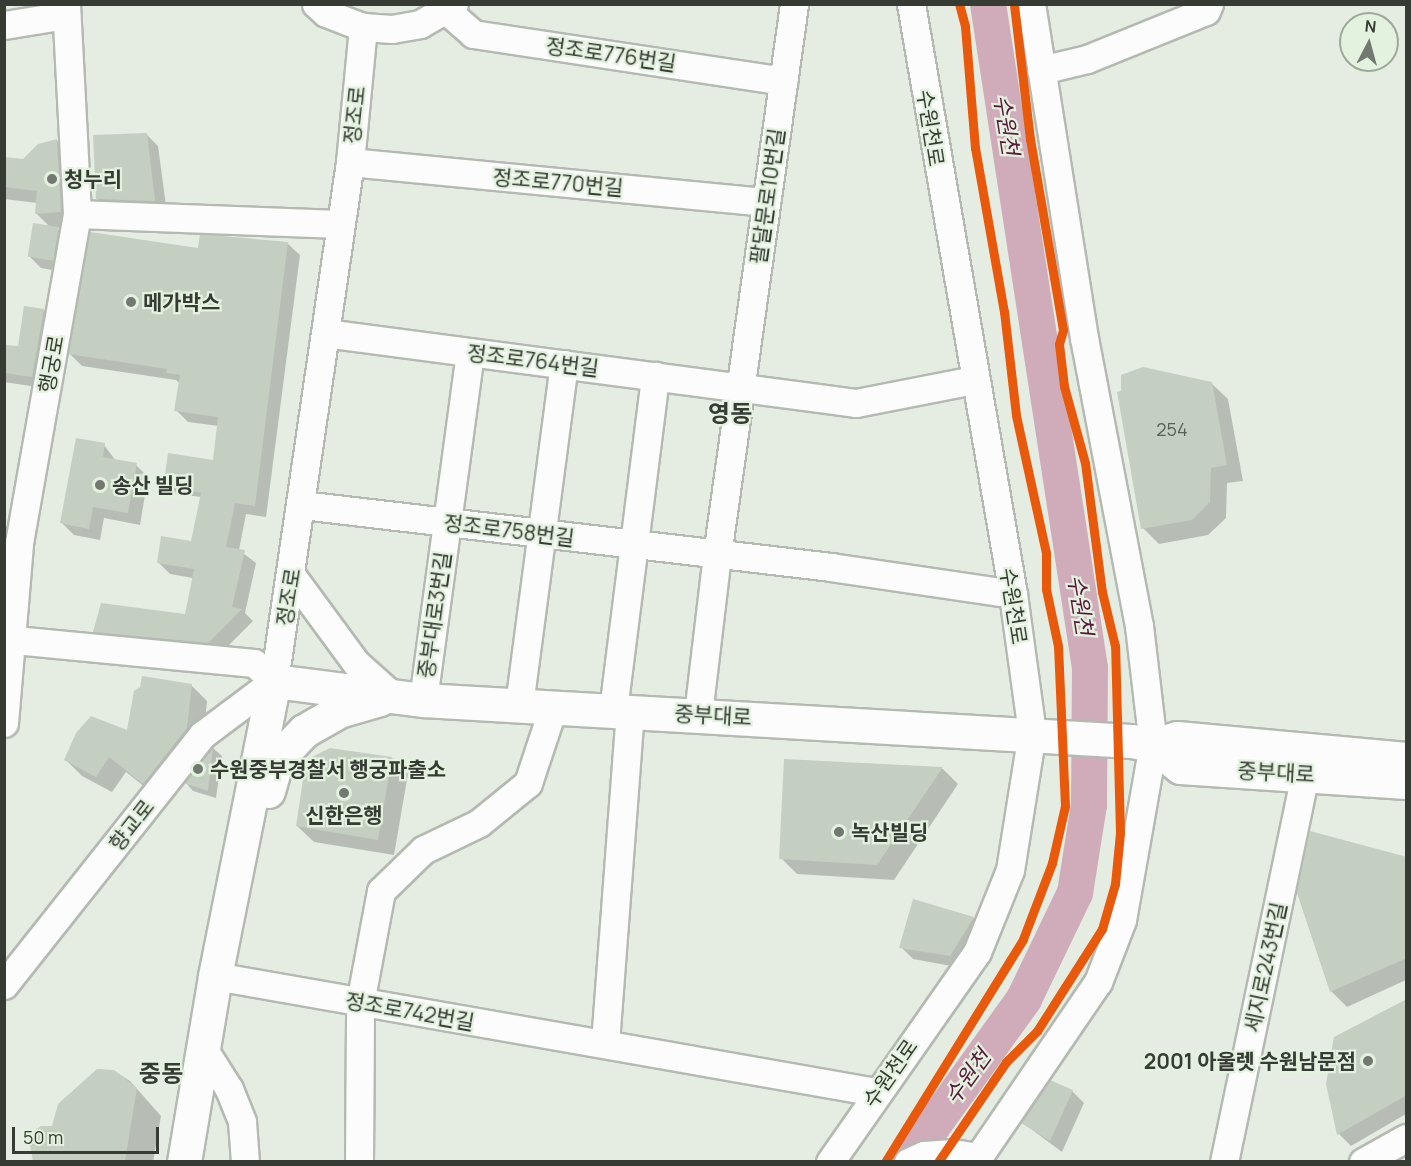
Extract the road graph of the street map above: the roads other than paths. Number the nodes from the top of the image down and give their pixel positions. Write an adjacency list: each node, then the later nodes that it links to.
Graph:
1 (316, 4): 9 (street)
2 (794, 4): 11 (street, 팔달문로10번길)
3 (911, 4): 20 (street, 수원천로)
4 (1031, 4): 10 (street)
5 (1209, 4): 10 (street)
6 (450, 8): 9 (street); 11 (street, 정조로776번길)
7 (66, 10): 8 (street); 14 (street, 행궁로)
8 (8, 17)
9 (363, 27): 12 (street, 정조로)
10 (1041, 70): 38 (street)
11 (783, 81): 13 (street, 팔달문로10번길)
12 (350, 162): 13 (street, 정조로770번길); 15 (street, 정조로)
13 (766, 202): 21 (street, 팔달문로10번길)
14 (77, 214): 15 (street); 29 (street, 행궁로)
15 (339, 224): 16 (street, 정조로)
16 (325, 333): 17 (street, 정조로764번길); 22 (street, 정조로)
17 (470, 352): 18 (street, 정조로764번길); 23 (street, 중부대로3번길)
18 (564, 364): 19 (street, 정조로764번길); 24 (street)
19 (655, 376): 21 (street, 정조로764번길); 25 (street)
20 (974, 380): 21 (street, 정조로764번길); 28 (street, 수원천로)
21 (741, 387): 26 (street, 팔달문로10번길)
22 (302, 505): 23 (street, 정조로758번길); 27 (street, 정조로)
23 (446, 523): 24 (street, 정조로758번길); 31 (street, 중부대로3번길)
24 (541, 534): 25 (street, 정조로758번길); 32 (street)
25 (631, 545): 26 (street, 정조로758번길); 34 (street)
26 (717, 555): 28 (street, 정조로758번길); 35 (street, 팔달문로10번길)
27 (292, 576): 30 (street, 정조로); 31 (street)
28 (1013, 594): 37 (street, 수원천로)
29 (8, 639): 30 (street); 36 (street, 행궁로)
30 (274, 681): 31 (main road, 중부대로); 42 (main road, 정조로); 44 (street, 향교로)
31 (408, 698): 32 (main road, 중부대로); 42 (main road)
32 (519, 705): 33 (main road, 중부대로)
33 (552, 708): 34 (main road, 중부대로); 45 (street)
34 (622, 710): 35 (main road, 중부대로); 46 (street)
35 (698, 714): 37 (main road, 중부대로)
36 (4, 723)
37 (1037, 734): 38 (main road, 중부대로); 48 (street, 수원천로)
38 (1142, 743): 39 (main road, 중부대로); 40 (main road, 중부대로); 50 (street)
39 (1407, 759)
40 (1305, 773): 41 (main road, 중부대로); 56 (street, 세지로243번길)
41 (1407, 782)
42 (243, 838): 43 (main road, 정조로)
43 (216, 976): 45 (street, 정조로742번길); 47 (main road, 정조로)
44 (4, 985)
45 (360, 1004): 46 (street, 정조로742번길); 53 (street)
46 (605, 1043): 48 (street, 정조로742번길)
47 (203, 1048): 51 (main road, 정조로); 52 (street)
48 (876, 1092): 54 (street, 수원천로)
49 (1407, 1138): 57 (street)
50 (969, 1157): 55 (street)
51 (184, 1161)
52 (245, 1161)
53 (359, 1161)
54 (830, 1161)
55 (908, 1161)
56 (1224, 1161)
57 (1363, 1161)

